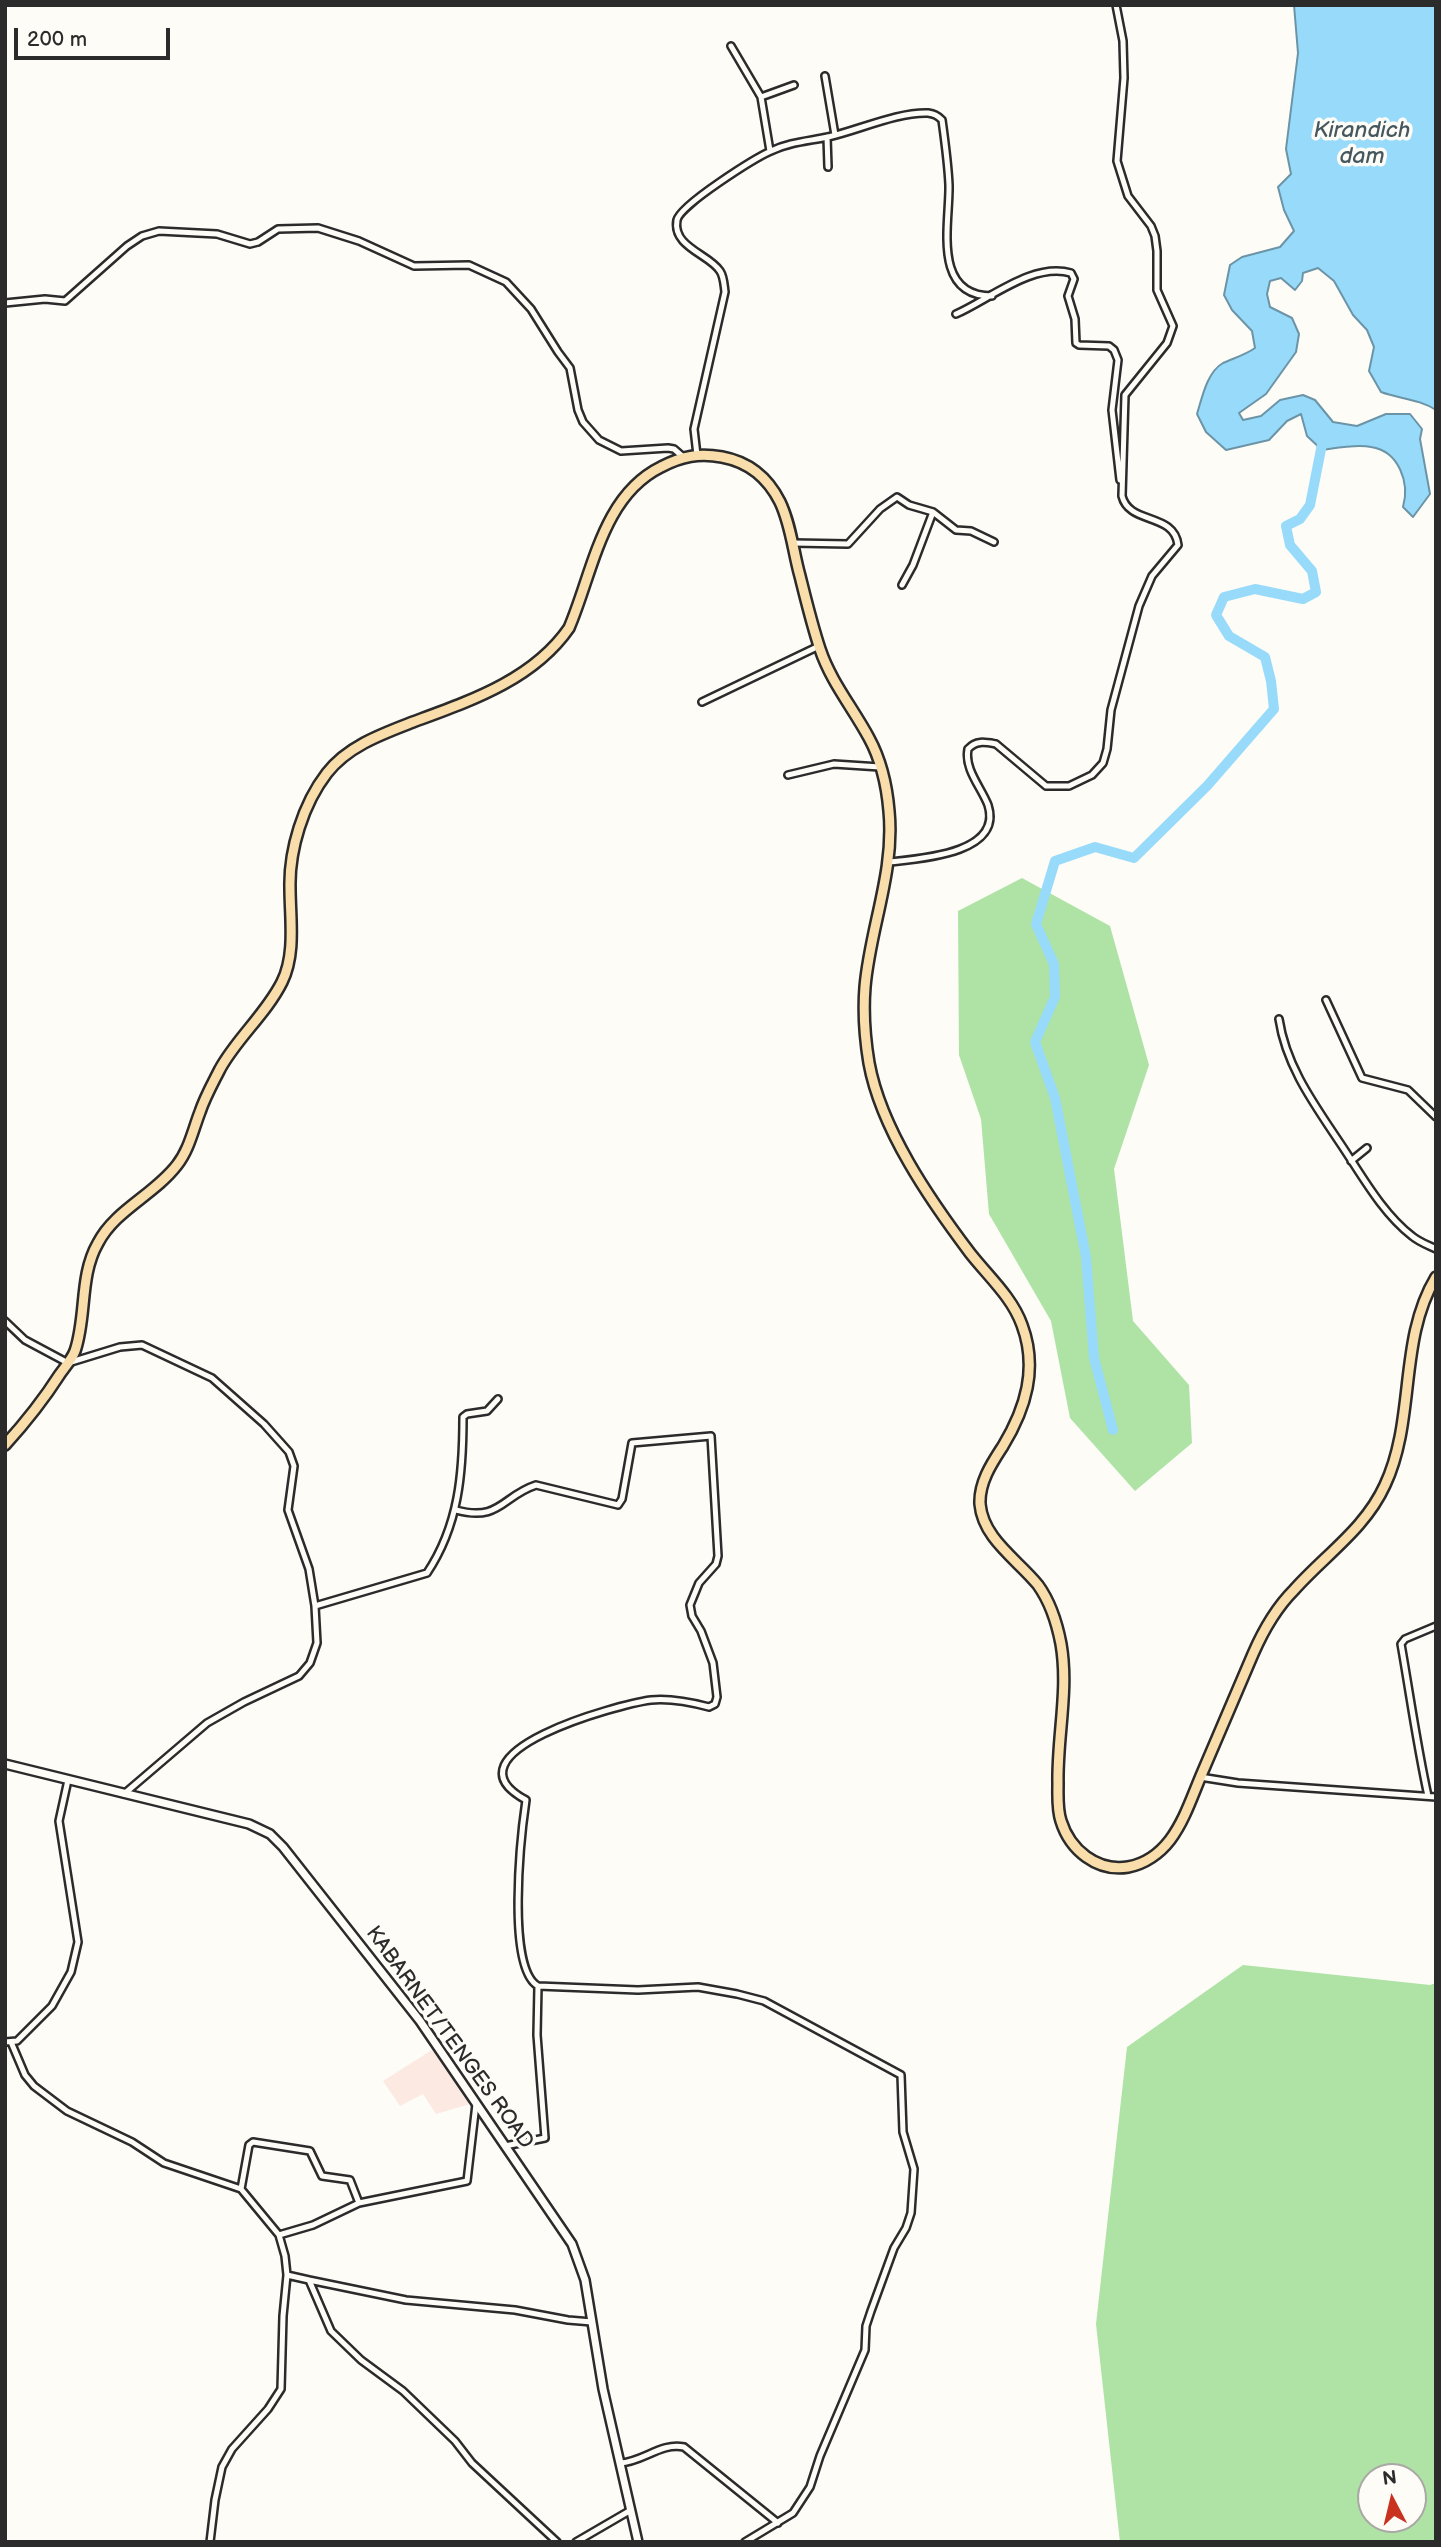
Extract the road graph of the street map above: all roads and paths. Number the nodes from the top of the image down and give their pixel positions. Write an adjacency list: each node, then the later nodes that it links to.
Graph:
1 (1116, 5): 15 (street)
2 (731, 46): 5 (street)
3 (825, 76): 6 (street)
4 (794, 85): 5 (street)
5 (761, 97): 8 (street)
6 (835, 135): 7 (street); 10 (street)
7 (827, 137): 8 (street); 9 (street)
8 (769, 151): 13 (street)
9 (828, 167)
10 (992, 296): 12 (street); 15 (street)
11 (5, 303): 14 (street)
12 (956, 314)
13 (697, 455): 14 (main road); 18 (main road)
14 (682, 456): 33 (main road)
15 (1122, 486): 24 (street)
16 (933, 512): 17 (street); 18 (street); 19 (street)
17 (994, 542)
18 (793, 543): 20 (main road)
19 (902, 585)
20 (819, 646): 21 (street); 22 (main road)
21 (702, 702)
22 (880, 767): 23 (street); 24 (main road)
23 (788, 775)
24 (889, 862): 40 (main road)
25 (1326, 1000): 27 (street)
26 (1279, 1018): 29 (street)
27 (1436, 1118)
28 (1367, 1148): 29 (street)
29 (1351, 1161): 30 (street)
30 (1436, 1249)
31 (1436, 1277): 40 (main road)
32 (5, 1321): 33 (street)
33 (68, 1363): 35 (main road); 37 (street)
34 (498, 1399): 36 (street)
35 (5, 1445)
36 (456, 1510): 37 (street); 45 (street)
37 (315, 1606): 42 (street)
38 (1436, 1626): 43 (street)
39 (5, 1764): 41 (street, KABARNET/TENGES ROAD)
40 (1200, 1777): 43 (street)
41 (68, 1780): 42 (street, KABARNET/TENGES ROAD); 46 (street)
42 (123, 1795): 47 (street, KABARNET/TENGES ROAD)
43 (1428, 1796): 44 (street)
44 (1436, 1797)
45 (538, 1986): 48 (street); 57 (street)
46 (8, 2042): 49 (street)
47 (476, 2104): 48 (street, KABARNET/TENGES ROAD); 50 (street)
48 (505, 2146): 54 (street, KABARNET/TENGES ROAD)
49 (241, 2189): 50 (street); 51 (street)
50 (359, 2203): 51 (street)
51 (279, 2235): 52 (street)
52 (287, 2274): 53 (street); 58 (street)
53 (309, 2280): 54 (street); 59 (street)
54 (592, 2322): 55 (street, KABARNET/TENGES ROAD)
55 (620, 2463): 56 (street, KABARNET/TENGES ROAD); 57 (street)
56 (631, 2510): 60 (street); 61 (street, KABARNET/TENGES ROAD)
57 (778, 2523): 62 (street)
58 (211, 2542)
59 (557, 2542)
60 (576, 2542)
61 (638, 2542)
62 (745, 2542)

